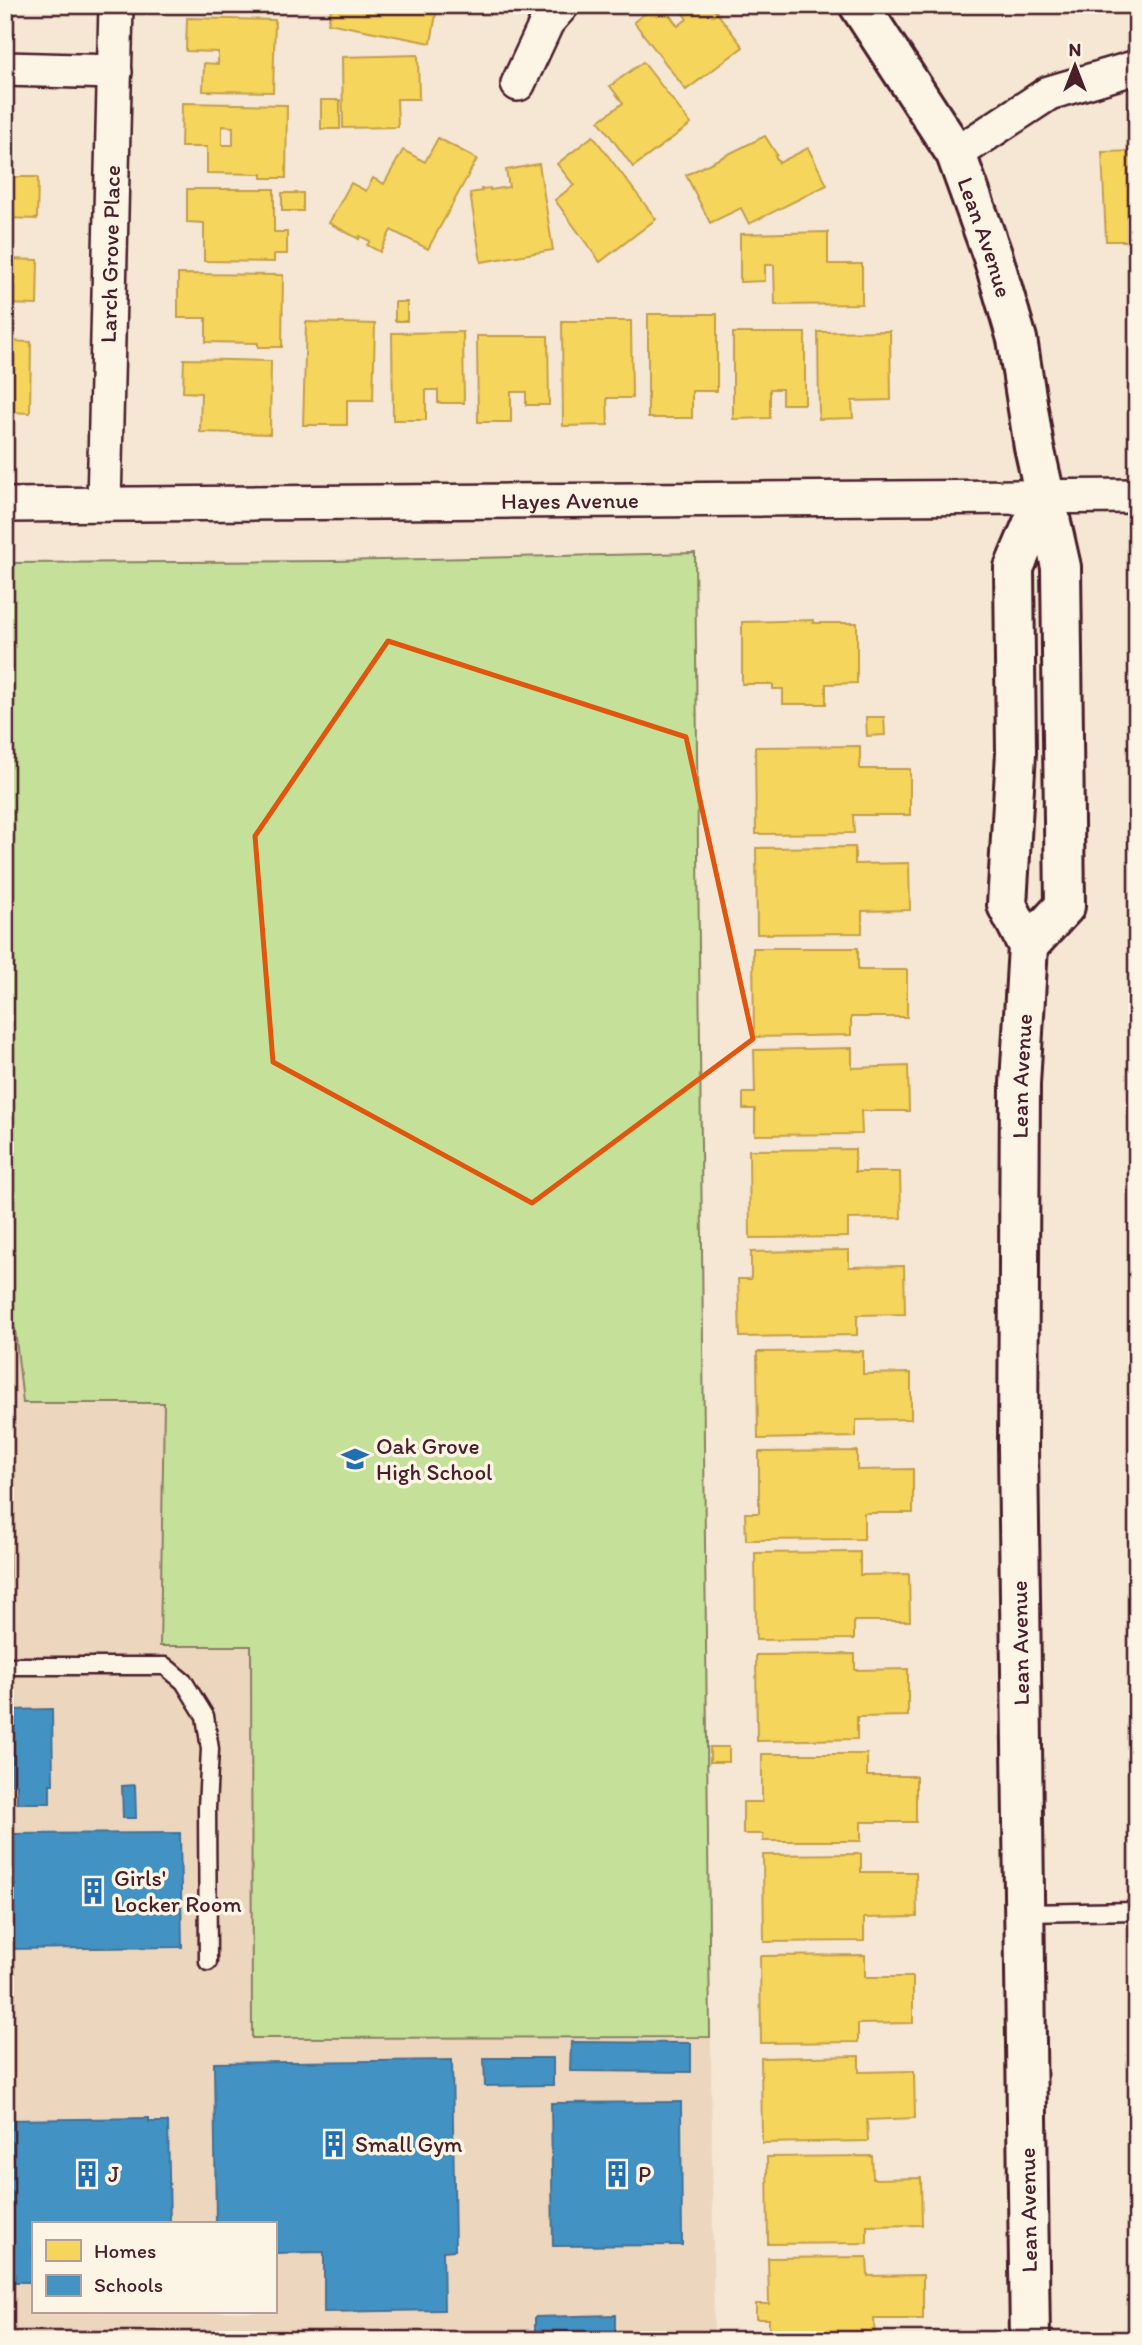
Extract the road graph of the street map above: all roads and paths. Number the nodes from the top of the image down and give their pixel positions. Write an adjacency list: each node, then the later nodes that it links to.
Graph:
1 (116, 5): 6 (street, Larch Grove Place)
2 (562, 5): 7 (street)
3 (859, 5): 8 (street, Lean Avenue)
4 (1137, 67): 8 (street)
5 (5, 69): 6 (street)
6 (115, 72): 11 (street, Larch Grove Place)
7 (518, 84)
8 (956, 154): 10 (street, Lean Avenue)
9 (1137, 496): 10 (street, Hayes Avenue)
10 (1044, 497): 11 (street, Hayes Avenue); 13 (street); 13 (street, Lean Avenue)
11 (104, 504): 12 (street, Hayes Avenue)
12 (5, 505)
13 (1028, 946): 16 (street, Lean Avenue)
14 (5, 1666): 17 (lane)
15 (1137, 1911): 16 (lane)
16 (1024, 1913): 18 (street, Lean Avenue)
17 (208, 1962)
18 (1030, 2340)

